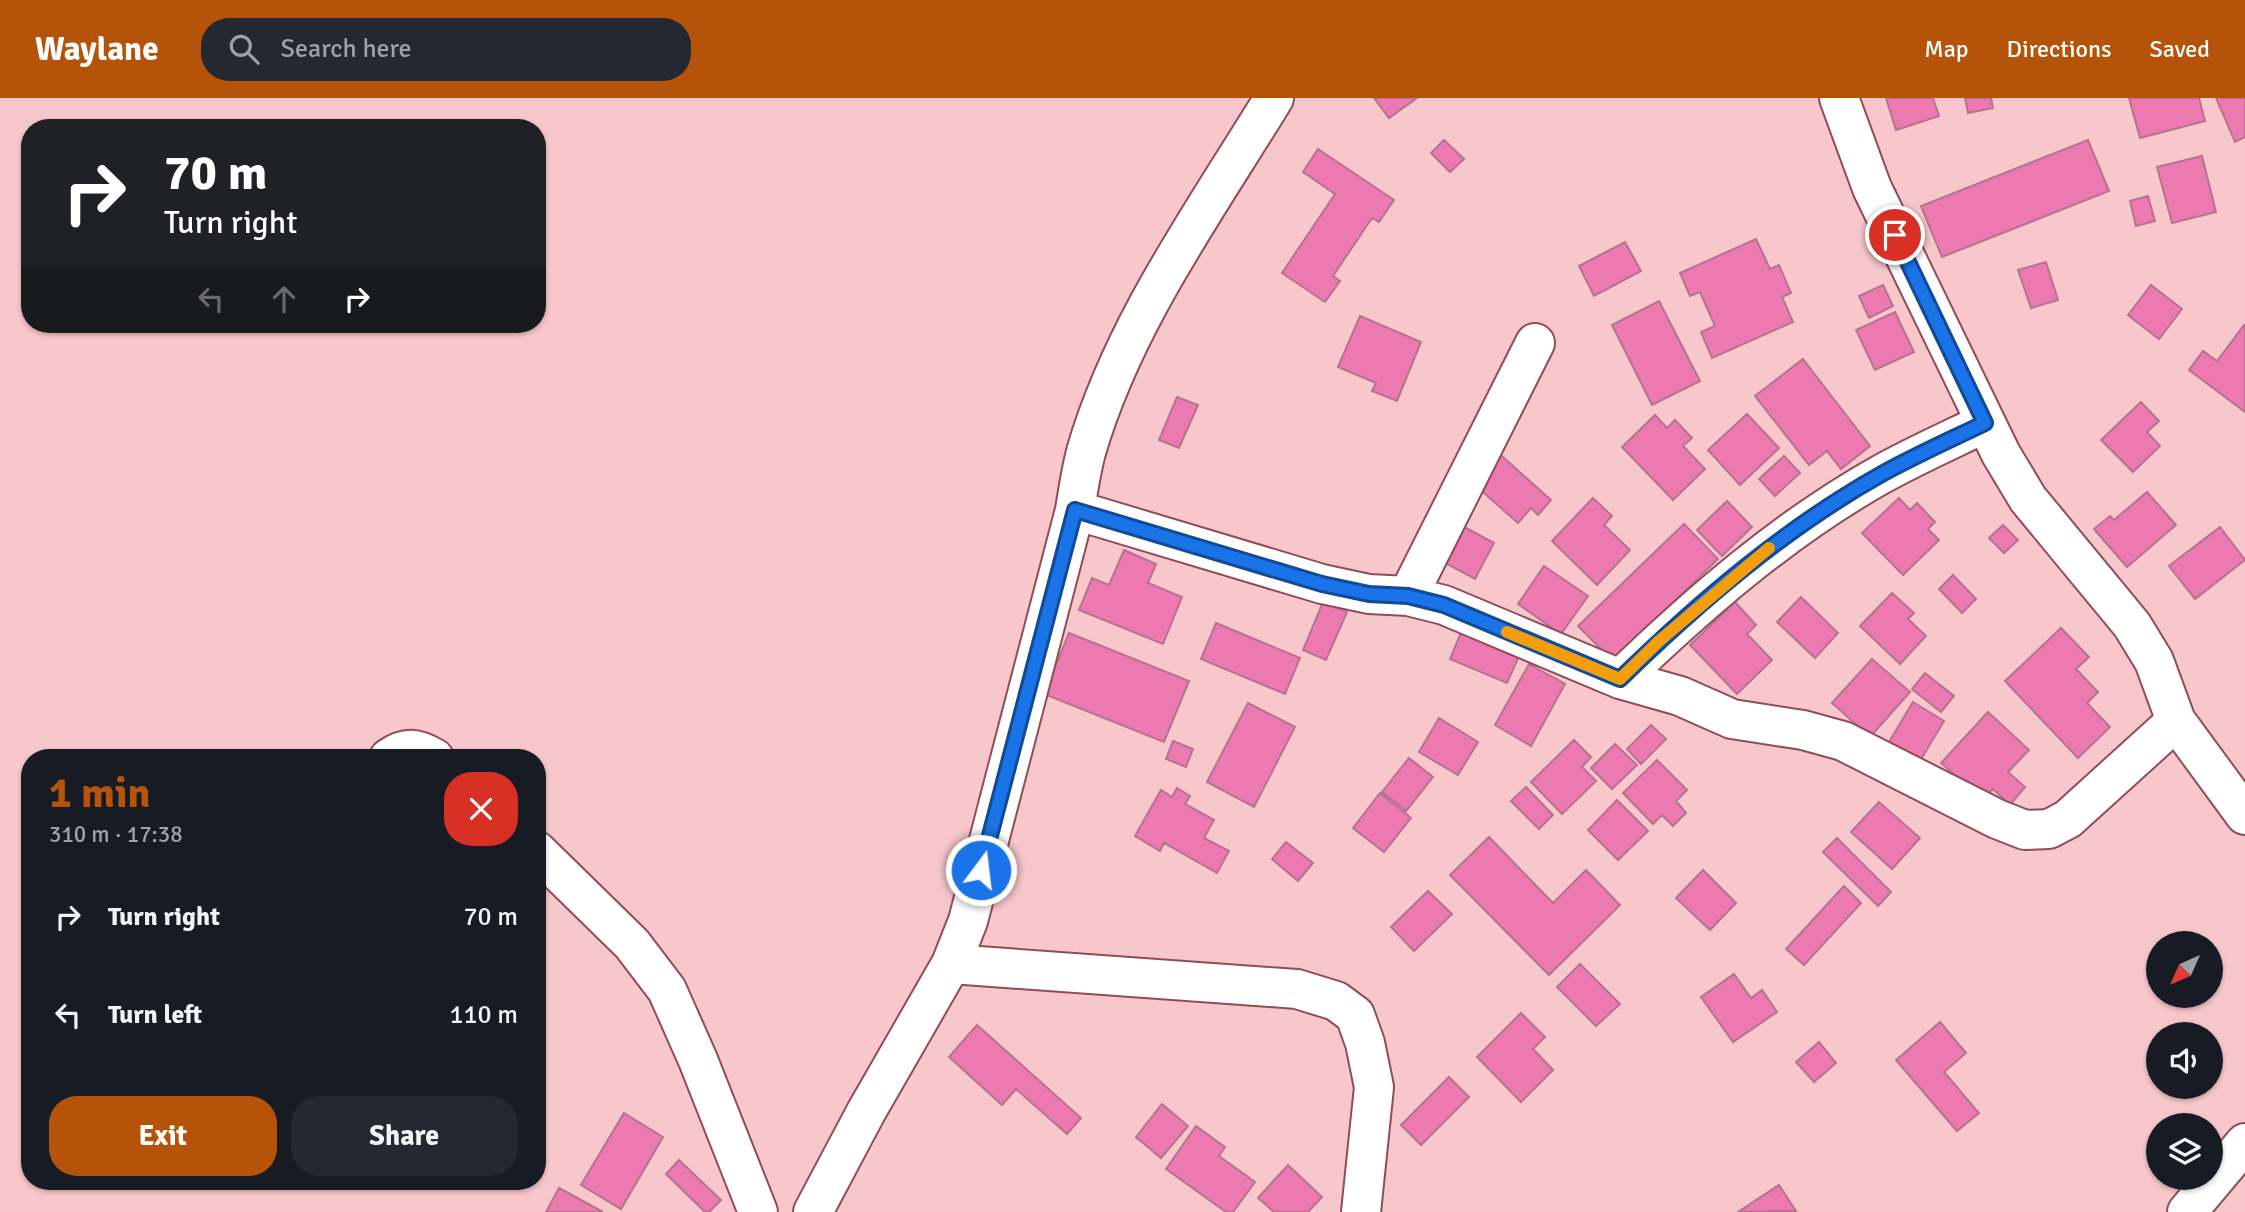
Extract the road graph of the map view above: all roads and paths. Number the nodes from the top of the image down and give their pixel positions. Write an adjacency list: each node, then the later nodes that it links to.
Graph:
1 (1274, 98): 5 (street)
2 (1839, 98): 4 (street)
3 (1535, 343): 6 (street)
4 (1985, 423): 7 (street); 8 (street)
5 (1075, 510): 6 (street); 11 (street)
6 (1408, 596): 7 (street)
7 (1620, 679): 8 (street)
8 (2176, 721): 9 (street)
9 (2245, 815)
10 (546, 860): 13 (street)
11 (951, 964): 14 (street); 15 (street)
12 (2245, 1143): 16 (street)
13 (758, 1212)
14 (813, 1212)
15 (1361, 1212)
16 (2187, 1212)

